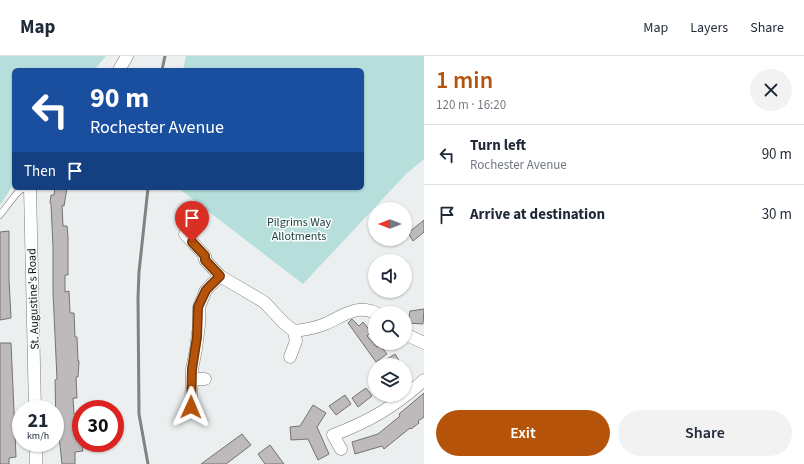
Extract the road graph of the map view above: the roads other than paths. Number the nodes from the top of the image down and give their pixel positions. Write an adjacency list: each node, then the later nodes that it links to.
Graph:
1 (127, 56): 2 (street)
2 (120, 68)
3 (21, 190): 5 (lane)
4 (30, 190): 16 (street, St. Augustine's Road)
5 (0, 216)
6 (185, 234): 7 (street)
7 (220, 276): 9 (street); 14 (street)
8 (368, 310): 9 (street)
9 (294, 331): 12 (street)
10 (412, 338): 11 (street)
11 (424, 343)
12 (290, 357)
13 (204, 379): 14 (street)
14 (192, 380): 17 (street)
15 (424, 380): 18 (street)
16 (35, 400)
17 (191, 407)
18 (341, 449)
19 (36, 452): 20 (street)
20 (36, 464)

